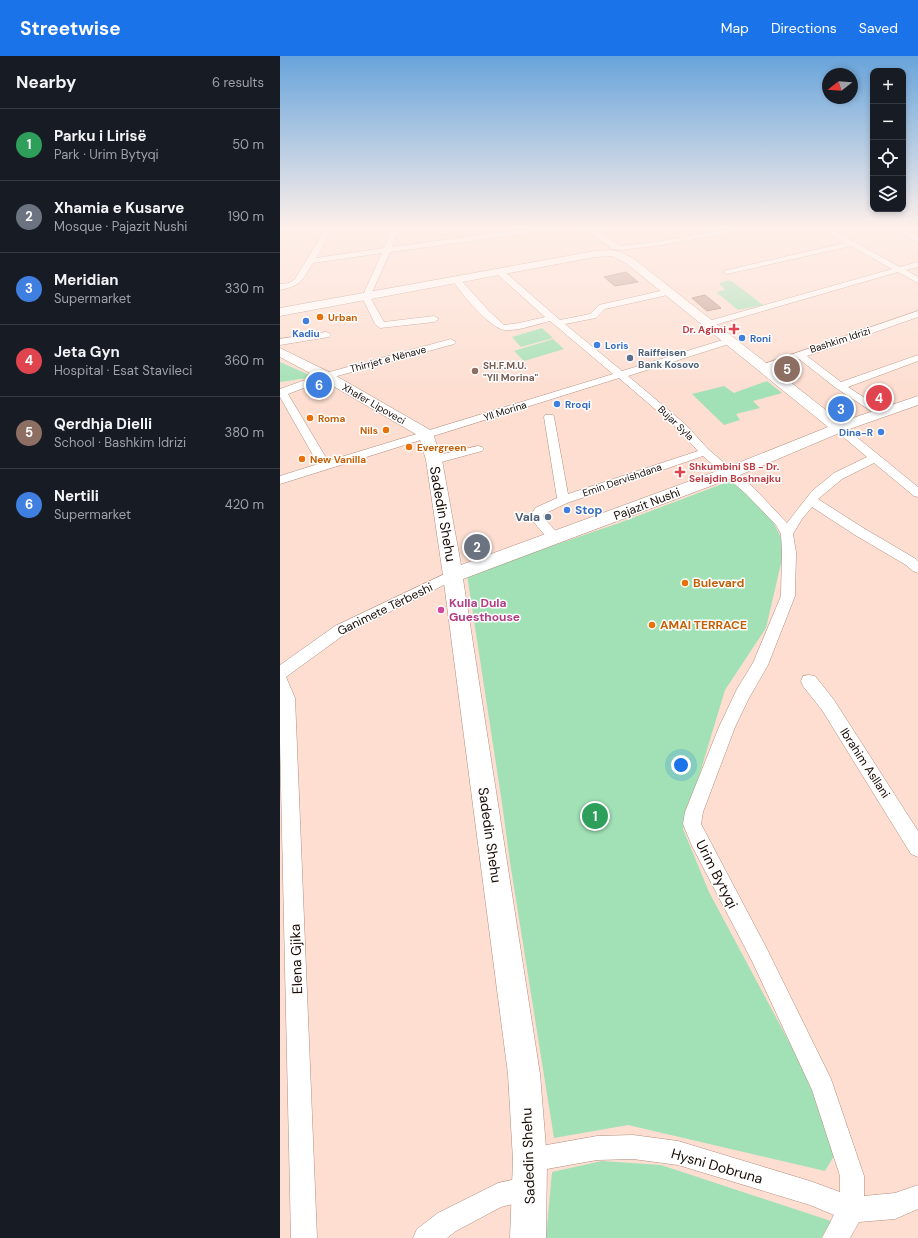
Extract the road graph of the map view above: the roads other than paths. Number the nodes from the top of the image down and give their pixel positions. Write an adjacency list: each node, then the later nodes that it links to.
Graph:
1 (298, 281): 8 (street)
2 (373, 281): 10 (street)
3 (450, 281): 10 (street)
4 (457, 281): 14 (street)
5 (510, 281): 14 (street, Bujar Syla)
6 (655, 281): 9 (street)
7 (857, 281): 15 (street)
8 (280, 287)
9 (669, 292): 14 (street); 15 (street)
10 (366, 297): 11 (street); 13 (street)
11 (280, 312)
12 (918, 314): 21 (street, Bashkim Idrizi)
13 (434, 319)
14 (554, 320): 24 (street, Bujar Syla)
15 (708, 324): 17 (street)
16 (326, 335): 18 (street)
17 (729, 341): 23 (street); 24 (street, Yll Morina)
18 (280, 342)
19 (451, 342): 25 (street, Thirrjet e Nënave)
20 (280, 352): 25 (street, Xhafer Lipoveci)
21 (799, 354): 23 (street, Bashkim Idrizi); 26 (street)
22 (918, 358): 26 (street)
23 (762, 368): 31 (street)
24 (620, 375): 32 (street, Yll Morina); 34 (street, Bujar Syla)
25 (326, 376): 27 (street, Thirrjet e Nënave); 32 (street, Xhafer Lipoveci)
26 (840, 386): 29 (street)
27 (281, 393): 37 (street)
28 (918, 400): 29 (street, Pajazit Nushi)
29 (881, 413): 31 (street, Pajazit Nushi)
30 (549, 417): 41 (street)
31 (839, 428): 35 (street); 38 (street, Pajazit Nushi)
32 (426, 434): 36 (street, Sadedin Shehu); 37 (street, Yll Morina)
33 (478, 449): 36 (street)
34 (705, 452): 38 (street, Bujar Syla); 41 (street, Emin Dervishdana)
35 (875, 458): 40 (street); 42 (street)
36 (434, 460): 46 (street, Sadedin Shehu)
37 (325, 467): 39 (street, Yll Morina)
38 (730, 473): 43 (street, Urim Bytyqi); 44 (street, Pajazit Nushi)
39 (280, 480)
40 (918, 493)
41 (563, 500): 44 (street, Emin Dervishdana)
42 (812, 500): 43 (street); 45 (street)
43 (787, 534): 54 (street, Urim Bytyqi)
44 (555, 538): 46 (street, Pajazit Nushi)
45 (918, 568)
46 (453, 575): 47 (street, Ganimete Tërbeshi); 51 (street, Sadedin Shehu)
47 (280, 673)
48 (280, 681): 55 (street, Elena Gjika)
49 (809, 681): 50 (street, Ibrahim Asllani)
50 (918, 848)
51 (530, 1160): 52 (street, Sadedin Shehu); 54 (street, Hysni Dobruna)
52 (530, 1188): 56 (street); 57 (street, Sadedin Shehu)
53 (918, 1197): 54 (street)
54 (852, 1210): 58 (street)
55 (304, 1238)
56 (426, 1238)
57 (528, 1238)
58 (835, 1238)

